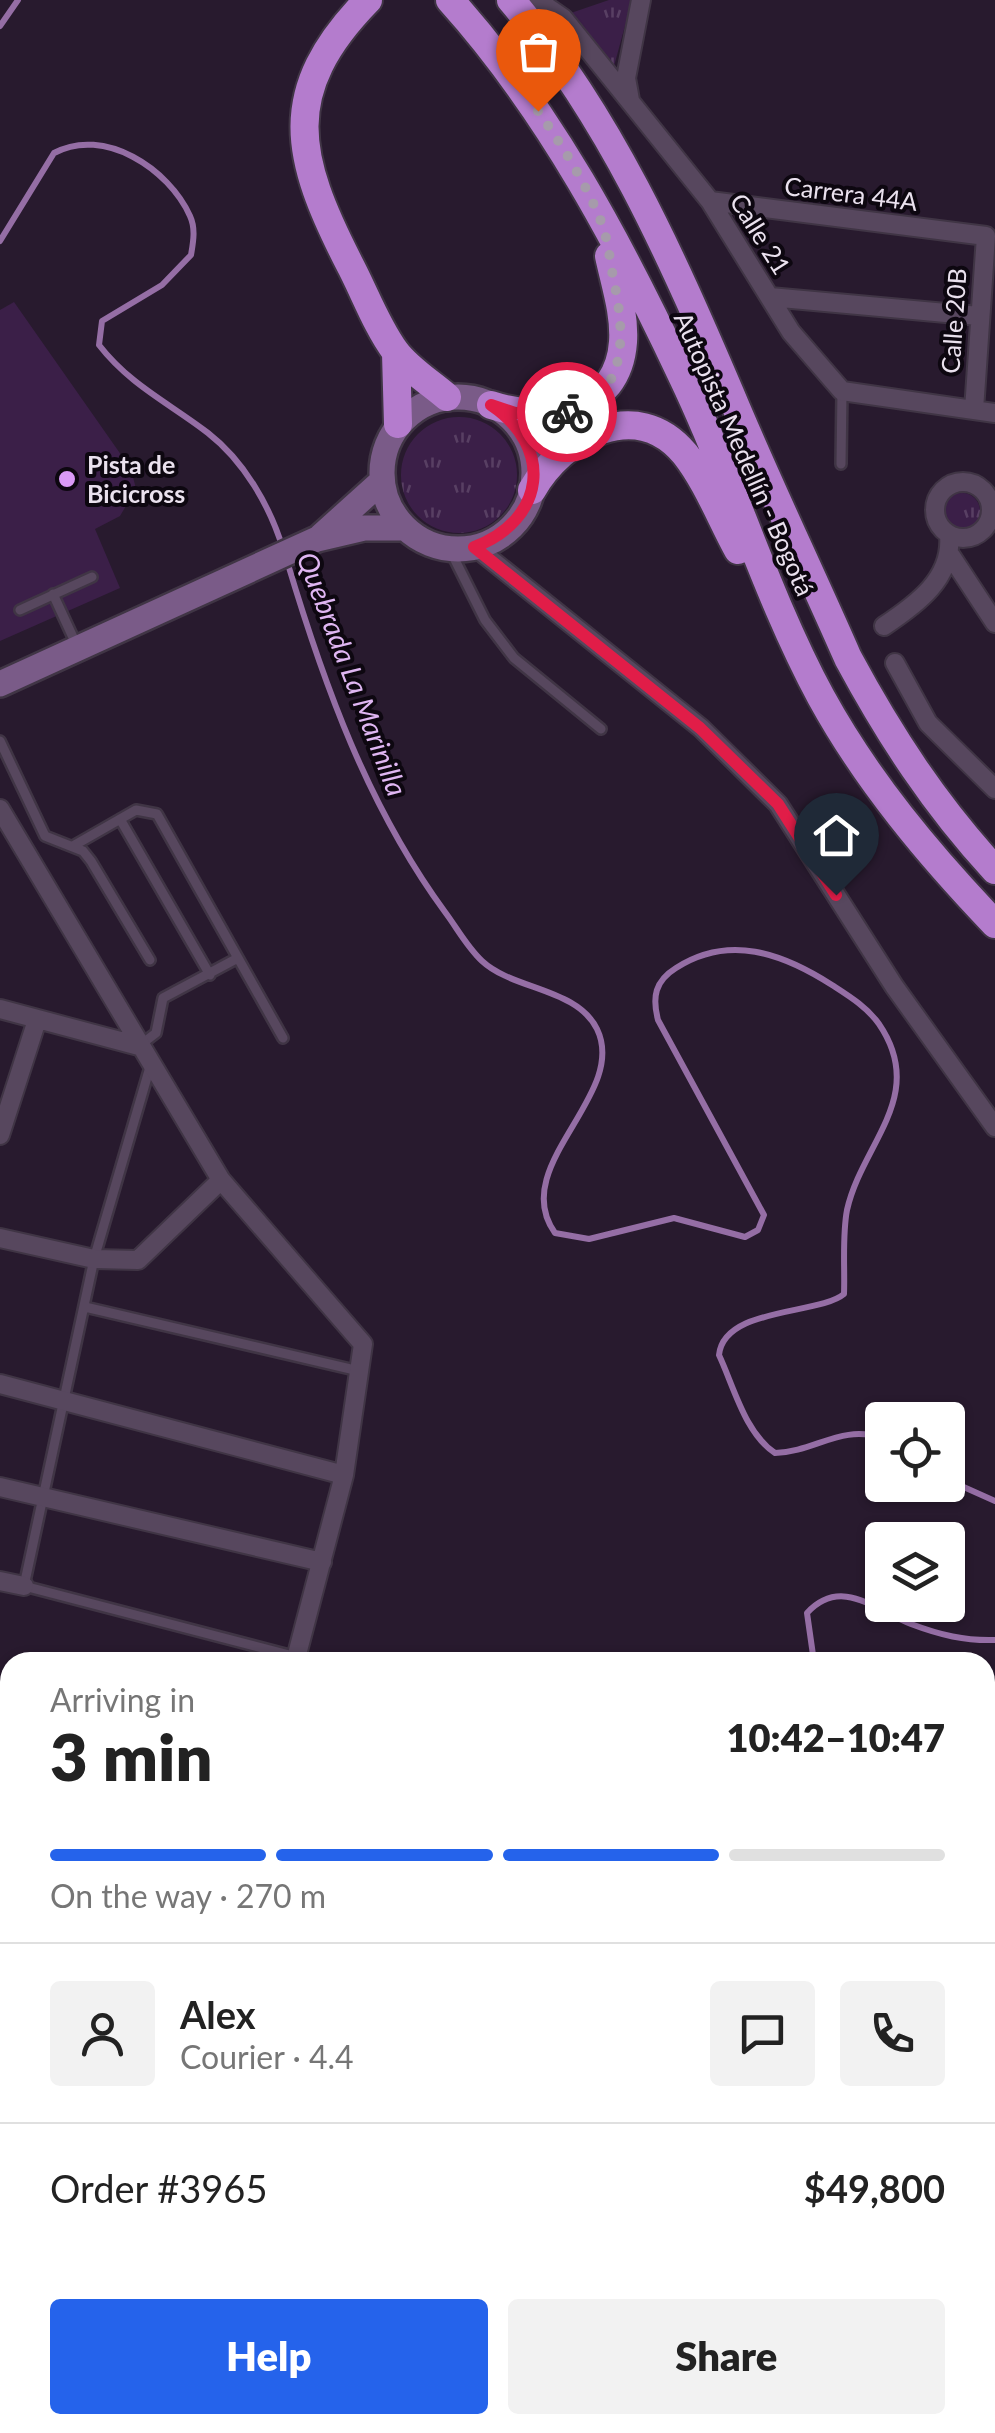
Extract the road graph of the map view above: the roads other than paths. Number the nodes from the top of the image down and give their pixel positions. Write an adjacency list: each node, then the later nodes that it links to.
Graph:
1 (368, 0): 12 (highway)
2 (450, 0): 8 (highway, Autopista Medellín - Bogotá)
3 (511, 0): 43 (highway, Autopista Medellín - Bogotá)
4 (537, 0): 6 (street, Calle 21)
5 (641, 0): 6 (street)
6 (631, 106): 7 (street, Calle 21)
7 (710, 201): 9 (street, Carrera 44A); 10 (street, Calle 21)
8 (603, 226): 15 (highway); 31 (highway, Autopista Medellín - Bogotá)
9 (986, 236): 11 (street, Calle 20B)
10 (770, 297): 11 (street); 13 (street, Calle 21)
11 (978, 316): 16 (street, Calle 20B)
12 (396, 354): 14 (highway); 18 (highway)
13 (842, 391): 16 (street); 19 (lane)
14 (446, 398): 15 (main road); 18 (main road)
15 (491, 405): 21 (main road)
16 (974, 410): 17 (street)
17 (995, 412)
18 (398, 424): 20 (main road)
19 (841, 464)
20 (382, 481): 23 (main road); 25 (main road)
21 (532, 490): 26 (main road); 31 (highway)
22 (993, 505): 24 (street); 24 (street)
23 (405, 528): 25 (main road); 26 (main road)
24 (949, 534): 27 (street)
25 (308, 544): 34 (main road)
26 (462, 548): 37 (lane); 53 (street)
27 (951, 556): 32 (street); 33 (street)
28 (92, 578): 29 (lane)
29 (53, 594): 30 (lane); 34 (lane)
30 (20, 610)
31 (786, 622): 44 (highway, Autopista Medellín - Bogotá)
32 (995, 623)
33 (884, 626)
34 (78, 648): 36 (main road)
35 (895, 663): 39 (street)
36 (0, 684)
37 (601, 729)
38 (0, 741): 42 (lane)
39 (995, 788)
40 (0, 809): 51 (street)
41 (120, 820): 42 (lane); 45 (lane); 47 (lane)
42 (73, 846): 46 (lane)
43 (995, 870)
44 (995, 924)
45 (236, 959): 47 (lane); 50 (lane)
46 (150, 960)
47 (210, 975): 51 (lane)
48 (0, 1009): 49 (street)
49 (37, 1020): 51 (street); 54 (street)
50 (284, 1038)
51 (139, 1046): 52 (street)
52 (151, 1065): 55 (street); 57 (lane)
53 (995, 1127)
54 (0, 1135)
55 (221, 1180): 57 (street); 59 (street)
56 (0, 1238): 57 (street)
57 (94, 1259): 58 (lane)
58 (85, 1306): 59 (lane); 61 (lane)
59 (362, 1372): 62 (street)
60 (0, 1384): 61 (street)
61 (60, 1398): 62 (street); 64 (lane)
62 (344, 1475): 65 (street)
63 (0, 1486): 64 (street)
64 (44, 1497): 65 (street); 67 (lane)
65 (322, 1562): 69 (street)
66 (0, 1581): 67 (street)
67 (24, 1586): 68 (lane)
68 (267, 1652)
69 (298, 1652)

